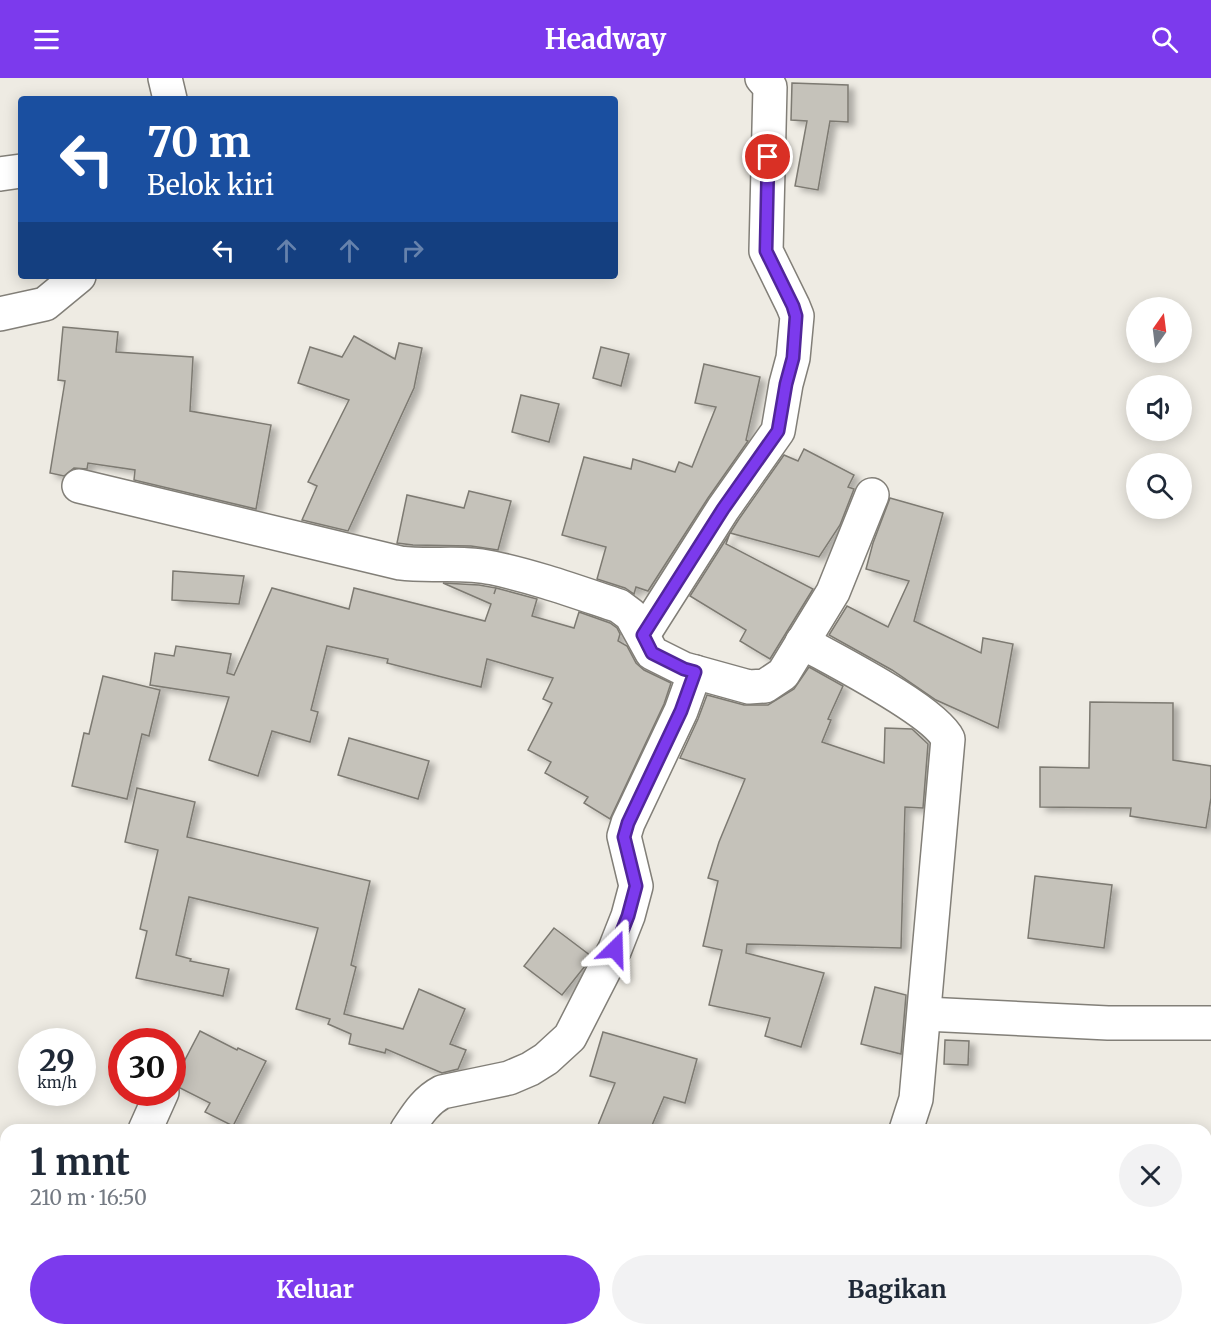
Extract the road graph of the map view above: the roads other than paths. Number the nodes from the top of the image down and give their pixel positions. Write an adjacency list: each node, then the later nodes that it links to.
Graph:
1 (165, 78): 3 (street)
2 (762, 78): 10 (street)
3 (169, 96)
4 (18, 171): 5 (street)
5 (0, 174)
6 (75, 279): 7 (street)
7 (0, 314)
8 (79, 486): 10 (street)
9 (872, 495): 11 (street)
10 (643, 635): 12 (street)
11 (802, 642): 12 (street); 13 (street)
12 (695, 672): 17 (street)
13 (925, 1014): 14 (street); 18 (street)
14 (1211, 1023)
15 (156, 1106): 16 (street)
16 (149, 1124)
17 (411, 1124)
18 (908, 1124)

